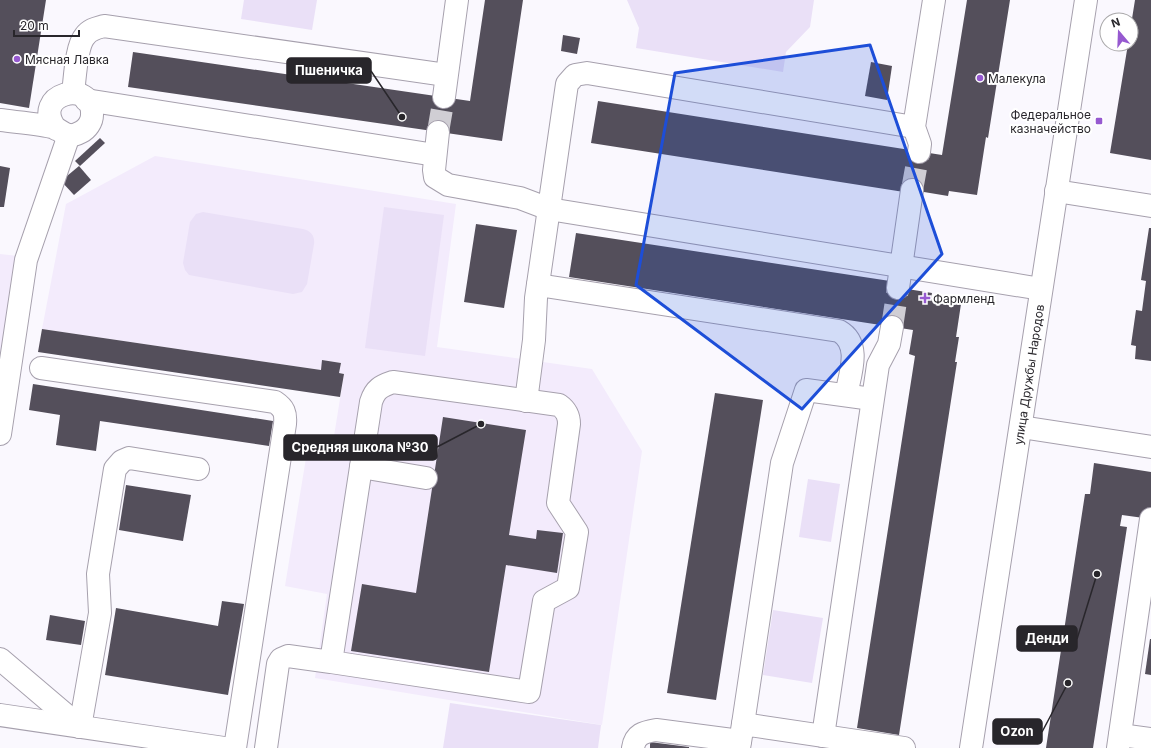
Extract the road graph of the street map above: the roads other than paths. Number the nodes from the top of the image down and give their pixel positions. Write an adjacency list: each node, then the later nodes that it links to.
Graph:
1 (457, 0): 4 (street)
2 (934, 0): 10 (street)
3 (1086, 0): 16 (street, улица Дружбы Народов)
4 (446, 75): 5 (street); 6 (street)
5 (79, 96): 7 (street); 9 (street); 11 (street)
6 (444, 97)
7 (117, 104): 9 (street); 14 (street)
8 (0, 120): 11 (street)
9 (89, 124): 11 (street)
10 (914, 127): 13 (street); 18 (street)
11 (62, 132): 23 (street)
12 (438, 132): 14 (street)
13 (919, 152)
14 (435, 155): 18 (street)
15 (912, 190): 19 (street)
16 (1056, 191): 17 (street); 22 (street, улица Дружбы Народов)
17 (1151, 206)
18 (549, 209): 19 (street); 20 (street)
19 (901, 267): 21 (street); 22 (street)
20 (538, 285): 26 (street); 28 (street)
21 (898, 288)
22 (1042, 289): 29 (street, улица Дружбы Народов)
23 (8, 322): 30 (street)
24 (892, 327): 27 (street)
25 (41, 368): 47 (street)
26 (846, 395): 27 (street); 42 (street)
27 (872, 399): 41 (street)
28 (526, 401): 32 (street); 38 (street)
29 (1021, 427): 31 (street); 51 (street, улица Дружбы Народов)
30 (0, 434)
31 (1151, 447)
32 (361, 467): 34 (street); 38 (street)
33 (198, 469): 40 (street)
34 (426, 478)
35 (1151, 519): 36 (street)
36 (1146, 597): 45 (street)
37 (0, 659): 40 (street)
38 (331, 662): 48 (street)
39 (0, 715): 40 (street)
40 (80, 727): 44 (street)
41 (823, 736): 42 (street); 50 (street)
42 (740, 738): 49 (street)
43 (1151, 739): 45 (street)
44 (113, 740): 46 (street)
45 (1119, 741)
46 (224, 748)
47 (235, 748)
48 (266, 748)
49 (633, 748)
50 (904, 748)
51 (971, 748)

